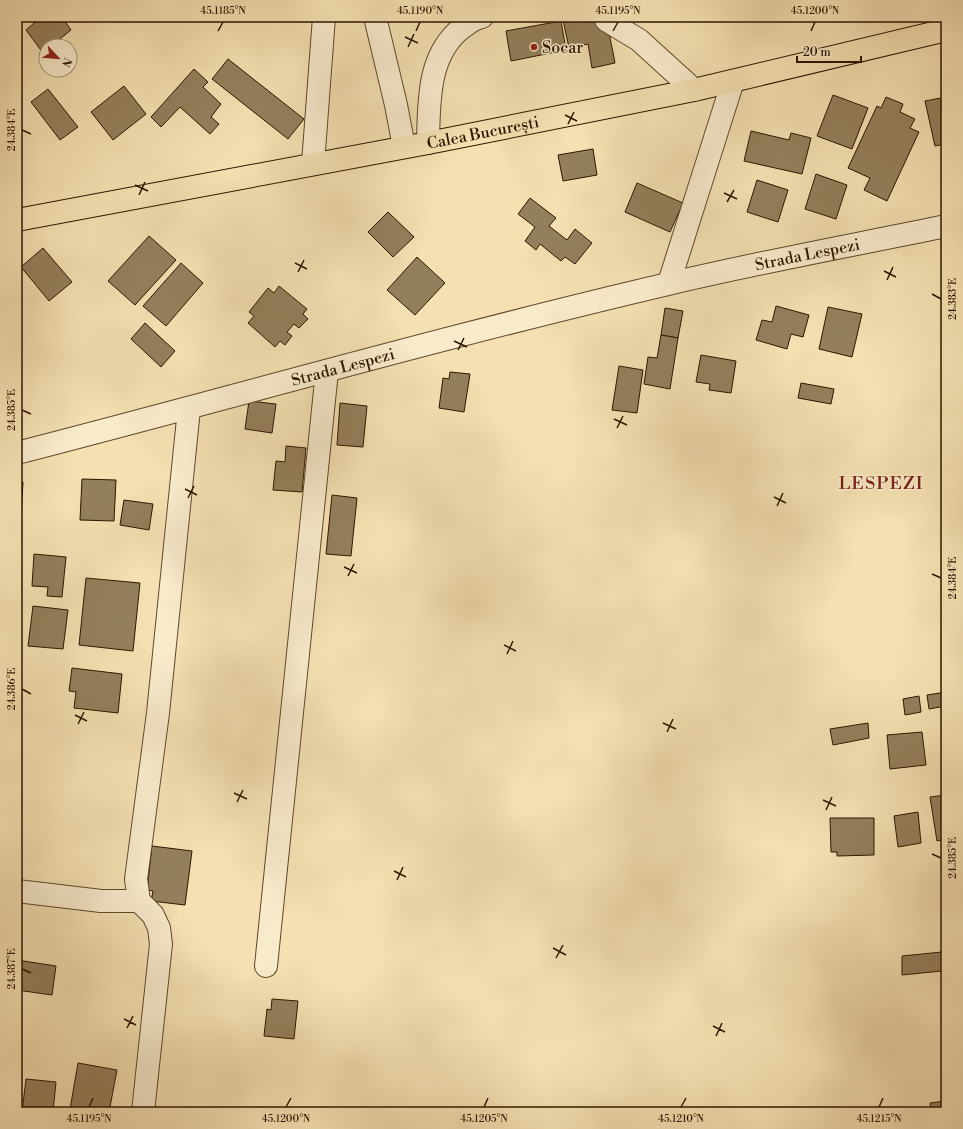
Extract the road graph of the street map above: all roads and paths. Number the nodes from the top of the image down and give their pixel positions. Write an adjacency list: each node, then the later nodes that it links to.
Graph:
1 (324, 17): 10 (street)
2 (374, 17): 9 (street)
3 (482, 17): 8 (street)
4 (606, 20): 7 (street)
5 (946, 30): 6 (highway, Calea București)
6 (733, 81): 7 (highway, Calea București); 13 (street)
7 (694, 90): 8 (highway, Calea București)
8 (428, 143): 9 (highway, Calea București)
9 (404, 147): 10 (highway, Calea București)
10 (313, 164): 11 (highway, Calea București)
11 (17, 220)
12 (946, 226): 13 (street, Strada Lespezi)
13 (669, 283): 14 (street, Strada Lespezi)
14 (327, 371): 15 (street, Strada Lespezi); 19 (street)
15 (189, 408): 16 (street, Strada Lespezi); 18 (street)
16 (17, 453)
17 (17, 891): 18 (street)
18 (139, 901): 20 (street)
19 (266, 966)
20 (142, 1112)

